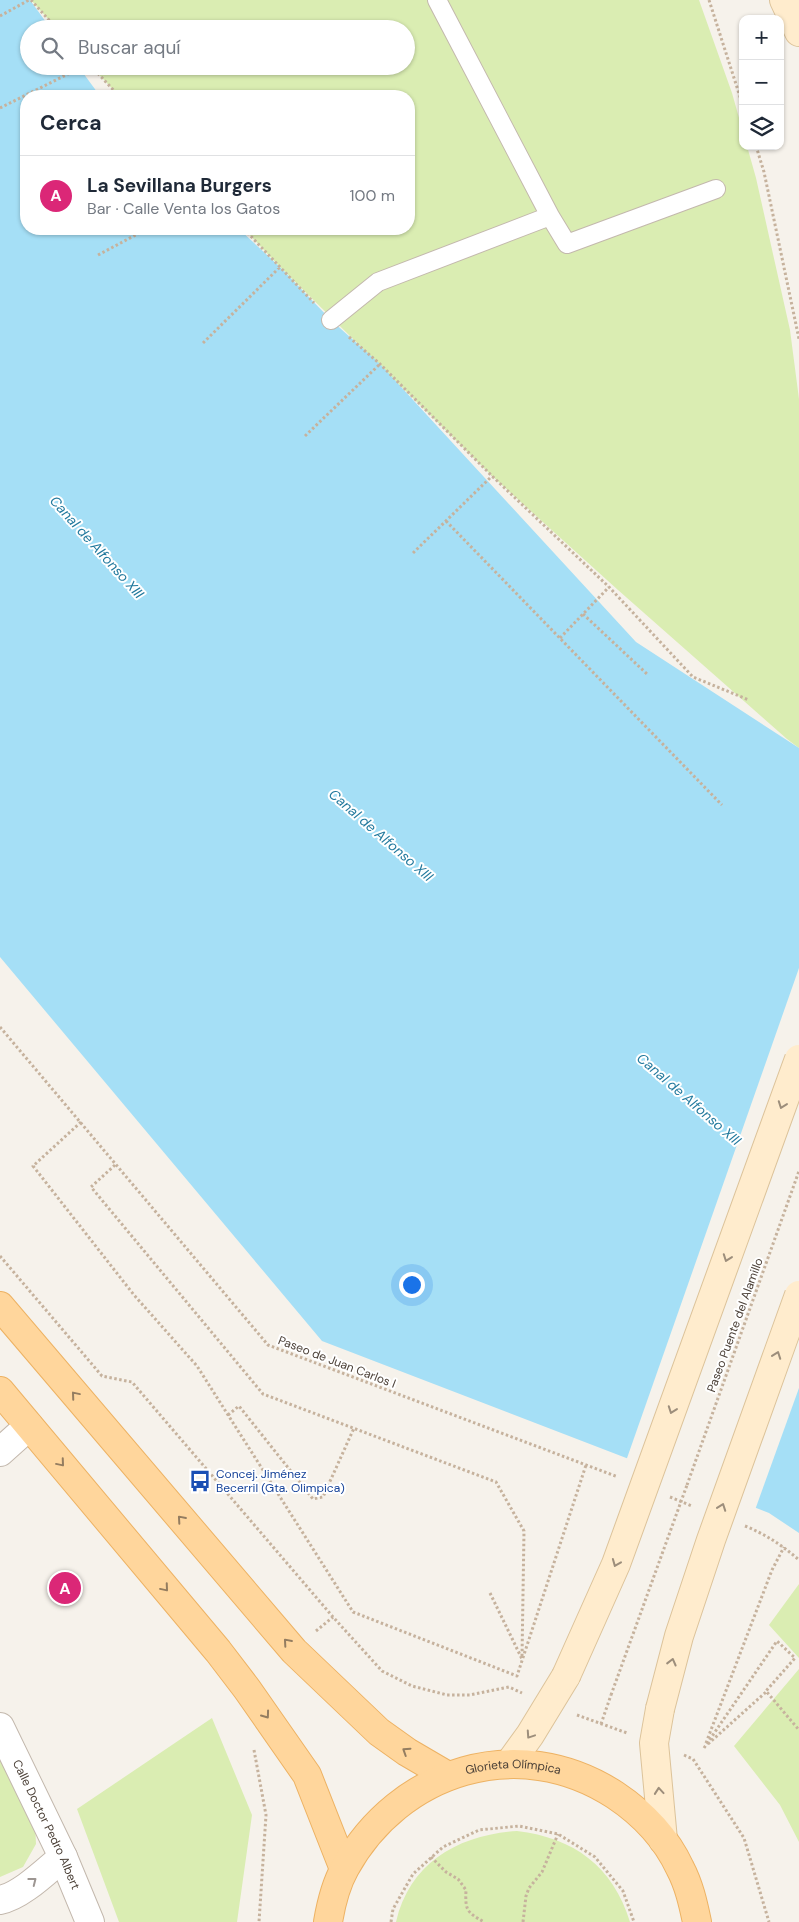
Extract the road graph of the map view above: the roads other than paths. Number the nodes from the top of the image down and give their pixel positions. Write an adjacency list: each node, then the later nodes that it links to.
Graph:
1 (437, 0): 5 (lane)
2 (784, 0): 3 (main road)
3 (799, 32)
4 (716, 189): 5 (lane)
5 (550, 216): 6 (lane)
6 (330, 320)
7 (799, 1059): 14 (main road, one-way to 14, bridge)
8 (799, 1295): 16 (main road, one-way to 8, bridge)
9 (0, 1306): 15 (main road, one-way to 9)
10 (0, 1391): 11 (main road)
11 (29, 1426): 12 (street); 18 (main road, one-way to 18)
12 (0, 1452)
13 (0, 1727): 17 (street, Calle Doctor Pedro Albert)
14 (508, 1764): 15 (main road, Glorieta Olímpica); 16 (main road, Glorieta Olímpica)
15 (448, 1776): 18 (main road, Glorieta Olímpica)
16 (663, 1840): 22 (main road, Glorieta Olímpica)
17 (63, 1857): 19 (street, one-way to 17); 20 (street, Calle Doctor Pedro Albert)
18 (344, 1869): 21 (main road, Glorieta Olímpica)
19 (0, 1900)
20 (90, 1922)
21 (328, 1922)
22 (697, 1922)

